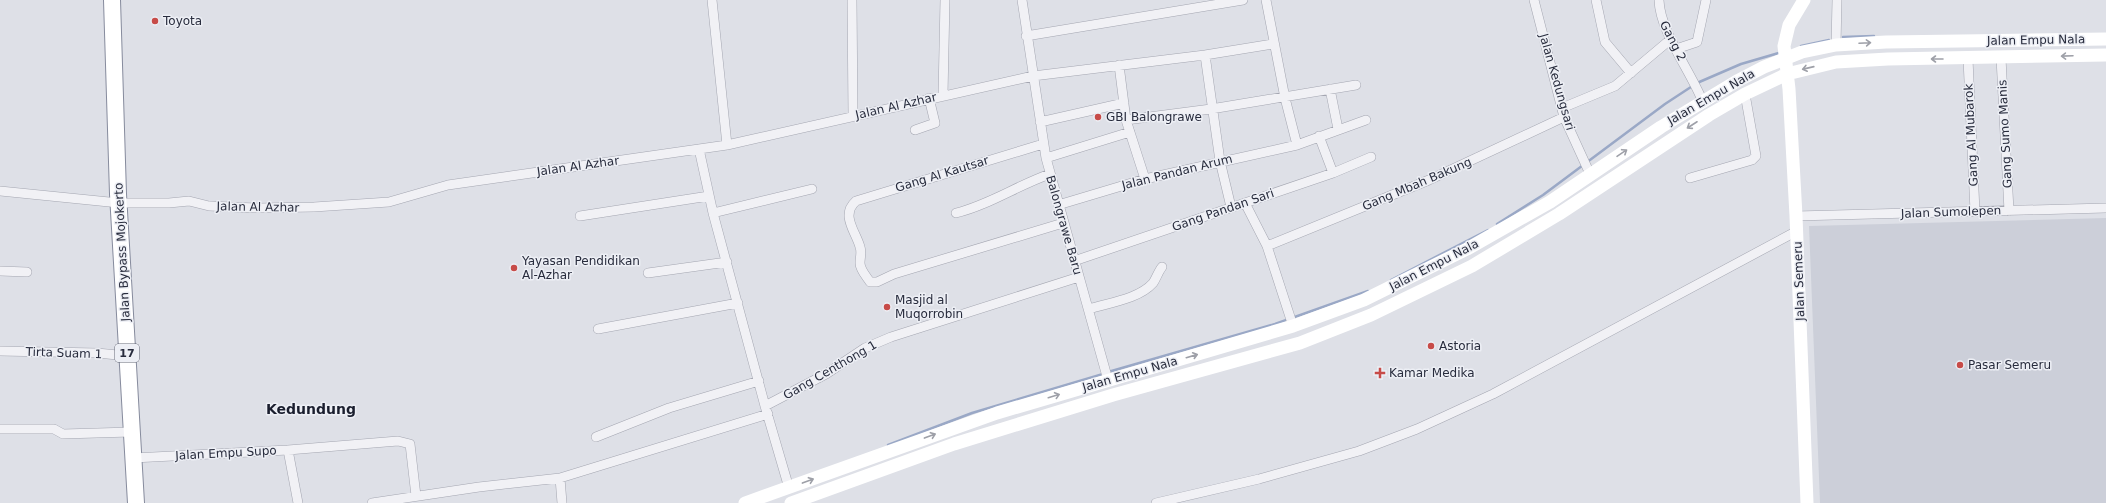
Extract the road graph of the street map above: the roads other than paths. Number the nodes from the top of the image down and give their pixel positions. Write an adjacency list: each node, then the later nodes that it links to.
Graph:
1 (112, 0): 64 (highway, Jalan Bypass Mojokerto / 17)
2 (712, 0): 48 (street)
3 (852, 0): 39 (street)
4 (945, 0): 32 (street)
5 (1022, 0): 14 (street, Balongrawe Baru)
6 (1243, 0): 14 (street)
7 (1266, 0): 17 (street)
8 (1534, 0): 37 (street, Jalan Kedungsari)
9 (1596, 0): 26 (street)
10 (1659, 0): 15 (street, Gang 2)
11 (1706, 0): 19 (street)
12 (1804, 0): 20 (main road, Jalan Semeru)
13 (1837, 0): 18 (street)
14 (1026, 36): 28 (street, Balongrawe Baru)
15 (1671, 39): 19 (street, Gang 2); 26 (street)
16 (2106, 39): 18 (main road, Jalan Empu Nala, one-way to 16)
17 (1274, 44): 21 (street, Jalan Al Azhar); 34 (street)
18 (1836, 45): 20 (main road, Jalan Empu Nala)
19 (1676, 49): 35 (street, Gang 2)
20 (1785, 54): 27 (main road, Jalan Semeru); 35 (main road, Jalan Empu Nala)
21 (1205, 55): 25 (street, Jalan Al Azhar); 38 (street)
22 (2106, 55): 23 (main road, Jalan Empu Nala, one-way to 23)
23 (2001, 58): 24 (main road, Jalan Empu Nala); 69 (street, Gang Sumo Manis)
24 (1968, 59): 27 (main road, Jalan Empu Nala, one-way to 27); 70 (street, Gang Al Mubarok)
25 (1119, 65): 28 (street, Jalan Al Azhar); 36 (street)
26 (1631, 73): 37 (street)
27 (1787, 74): 31 (main road, Jalan Empu Nala); 75 (main road, Jalan Semeru)
28 (1033, 76): 32 (street, Jalan Al Azhar); 43 (street, Balongrawe Baru)
29 (1356, 85): 30 (street)
30 (1330, 89): 34 (street); 44 (street)
31 (1744, 94): 58 (street); 73 (main road, Jalan Empu Nala, one-way to 73)
32 (944, 95): 33 (street, Jalan Al Azhar)
33 (929, 98): 39 (street, Jalan Al Azhar); 45 (street)
34 (1284, 98): 38 (street); 50 (street)
35 (1702, 100): 55 (main road, Jalan Empu Nala, one-way to 35)
36 (1124, 103): 41 (street); 43 (street)
37 (1562, 108): 40 (street, Jalan Kedungsari)
38 (1212, 109): 41 (street); 54 (street)
39 (853, 116): 48 (street, Jalan Al Azhar)
40 (1564, 117): 55 (street, Jalan Kedungsari); 78 (street, Gang Mbah Bakung)
41 (1126, 120): 46 (street)
42 (1366, 120): 44 (street, Jalan Pandan Arum)
43 (1040, 122): 49 (street, Balongrawe Baru)
44 (1338, 129): 47 (street, Jalan Pandan Arum)
45 (915, 130)
46 (1130, 132): 53 (street); 59 (street)
47 (1319, 136): 50 (street, Jalan Pandan Arum); 57 (street)
48 (727, 144): 51 (street, Jalan Al Azhar)
49 (1043, 144): 53 (street, Balongrawe Baru); 76 (street, Gang Al Kautsar)
50 (1297, 144): 54 (street, Jalan Pandan Arum)
51 (700, 149): 62 (street); 64 (street, Jalan Al Azhar)
52 (1371, 157): 57 (street, Gang Pandan Sari)
53 (1046, 158): 56 (street, Balongrawe Baru)
54 (1220, 161): 59 (street, Jalan Pandan Arum); 67 (street)
55 (1586, 168): 63 (main road, Jalan Empu Nala)
56 (1050, 174): 66 (street, Balongrawe Baru); 72 (street)
57 (1333, 174): 65 (street, Gang Pandan Sari)
58 (1690, 178)
59 (1145, 179): 66 (street, Jalan Pandan Arum)
60 (812, 189): 71 (street)
61 (0, 191): 64 (street, Jalan Al Azhar)
62 (709, 196): 71 (street); 74 (street)
63 (1550, 202): 73 (main road); 88 (main road, Jalan Empu Nala)
64 (119, 203): 91 (highway, Jalan Bypass Mojokerto / 17)
65 (1245, 203): 67 (street, Gang Pandan Sari); 78 (street)
66 (1058, 206): 76 (street, Balongrawe Baru)
67 (1231, 207): 79 (street, Gang Pandan Sari)
68 (2106, 208): 69 (street, Jalan Sumolepen)
69 (2009, 211): 70 (street, Jalan Sumolepen)
70 (1975, 212): 75 (street, Jalan Sumolepen)
71 (713, 213): 80 (street)
72 (956, 213)
73 (1559, 214): 108 (main road, Jalan Empu Nala)
74 (580, 216)
75 (1796, 216): 77 (main road, Jalan Semeru)
76 (1063, 223): 79 (street, Balongrawe Baru)
77 (1797, 231): 109 (street); 110 (main road, Jalan Semeru)
78 (1267, 246): 88 (street)
79 (1074, 261): 85 (street, Balongrawe Baru)
80 (727, 262): 84 (street); 86 (street)
81 (1162, 267): 87 (street)
82 (0, 271): 83 (street)
83 (27, 272)
84 (648, 273)
85 (1079, 277): 87 (street, Balongrawe Baru); 94 (street, Gang Centhong 1)
86 (738, 303): 89 (street); 93 (street)
87 (1089, 309): 92 (street, Balongrawe Baru)
88 (1291, 322): 92 (main road, Jalan Empu Nala, one-way to 88)
89 (598, 329)
90 (0, 351): 91 (street, Tirta Suam 1)
91 (128, 356): 96 (highway, Jalan Bypass Mojokerto / 17)
92 (1106, 376): 101 (main road, Jalan Empu Nala, one-way to 92)
93 (759, 381): 94 (street); 97 (street)
94 (766, 410): 100 (street, Gang Centhong 1); 101 (street)
95 (0, 429): 96 (street)
96 (131, 432): 99 (highway, Jalan Bypass Mojokerto / 17)
97 (596, 437)
98 (288, 450): 99 (street, Jalan Empu Supo); 102 (street); 104 (street, Jalan Empu Supo)
99 (133, 458): 103 (highway, Jalan Bypass Mojokerto / 17)
100 (560, 478): 102 (street, Gang Centhong 1); 106 (street)
101 (788, 483): 107 (main road, Jalan Empu Nala)
102 (416, 496): 105 (street, Gang Centhong 1)
103 (136, 503)
104 (298, 503)
105 (372, 503)
106 (562, 503)
107 (745, 503)
108 (791, 503)
109 (1156, 503)
110 (1807, 503)

